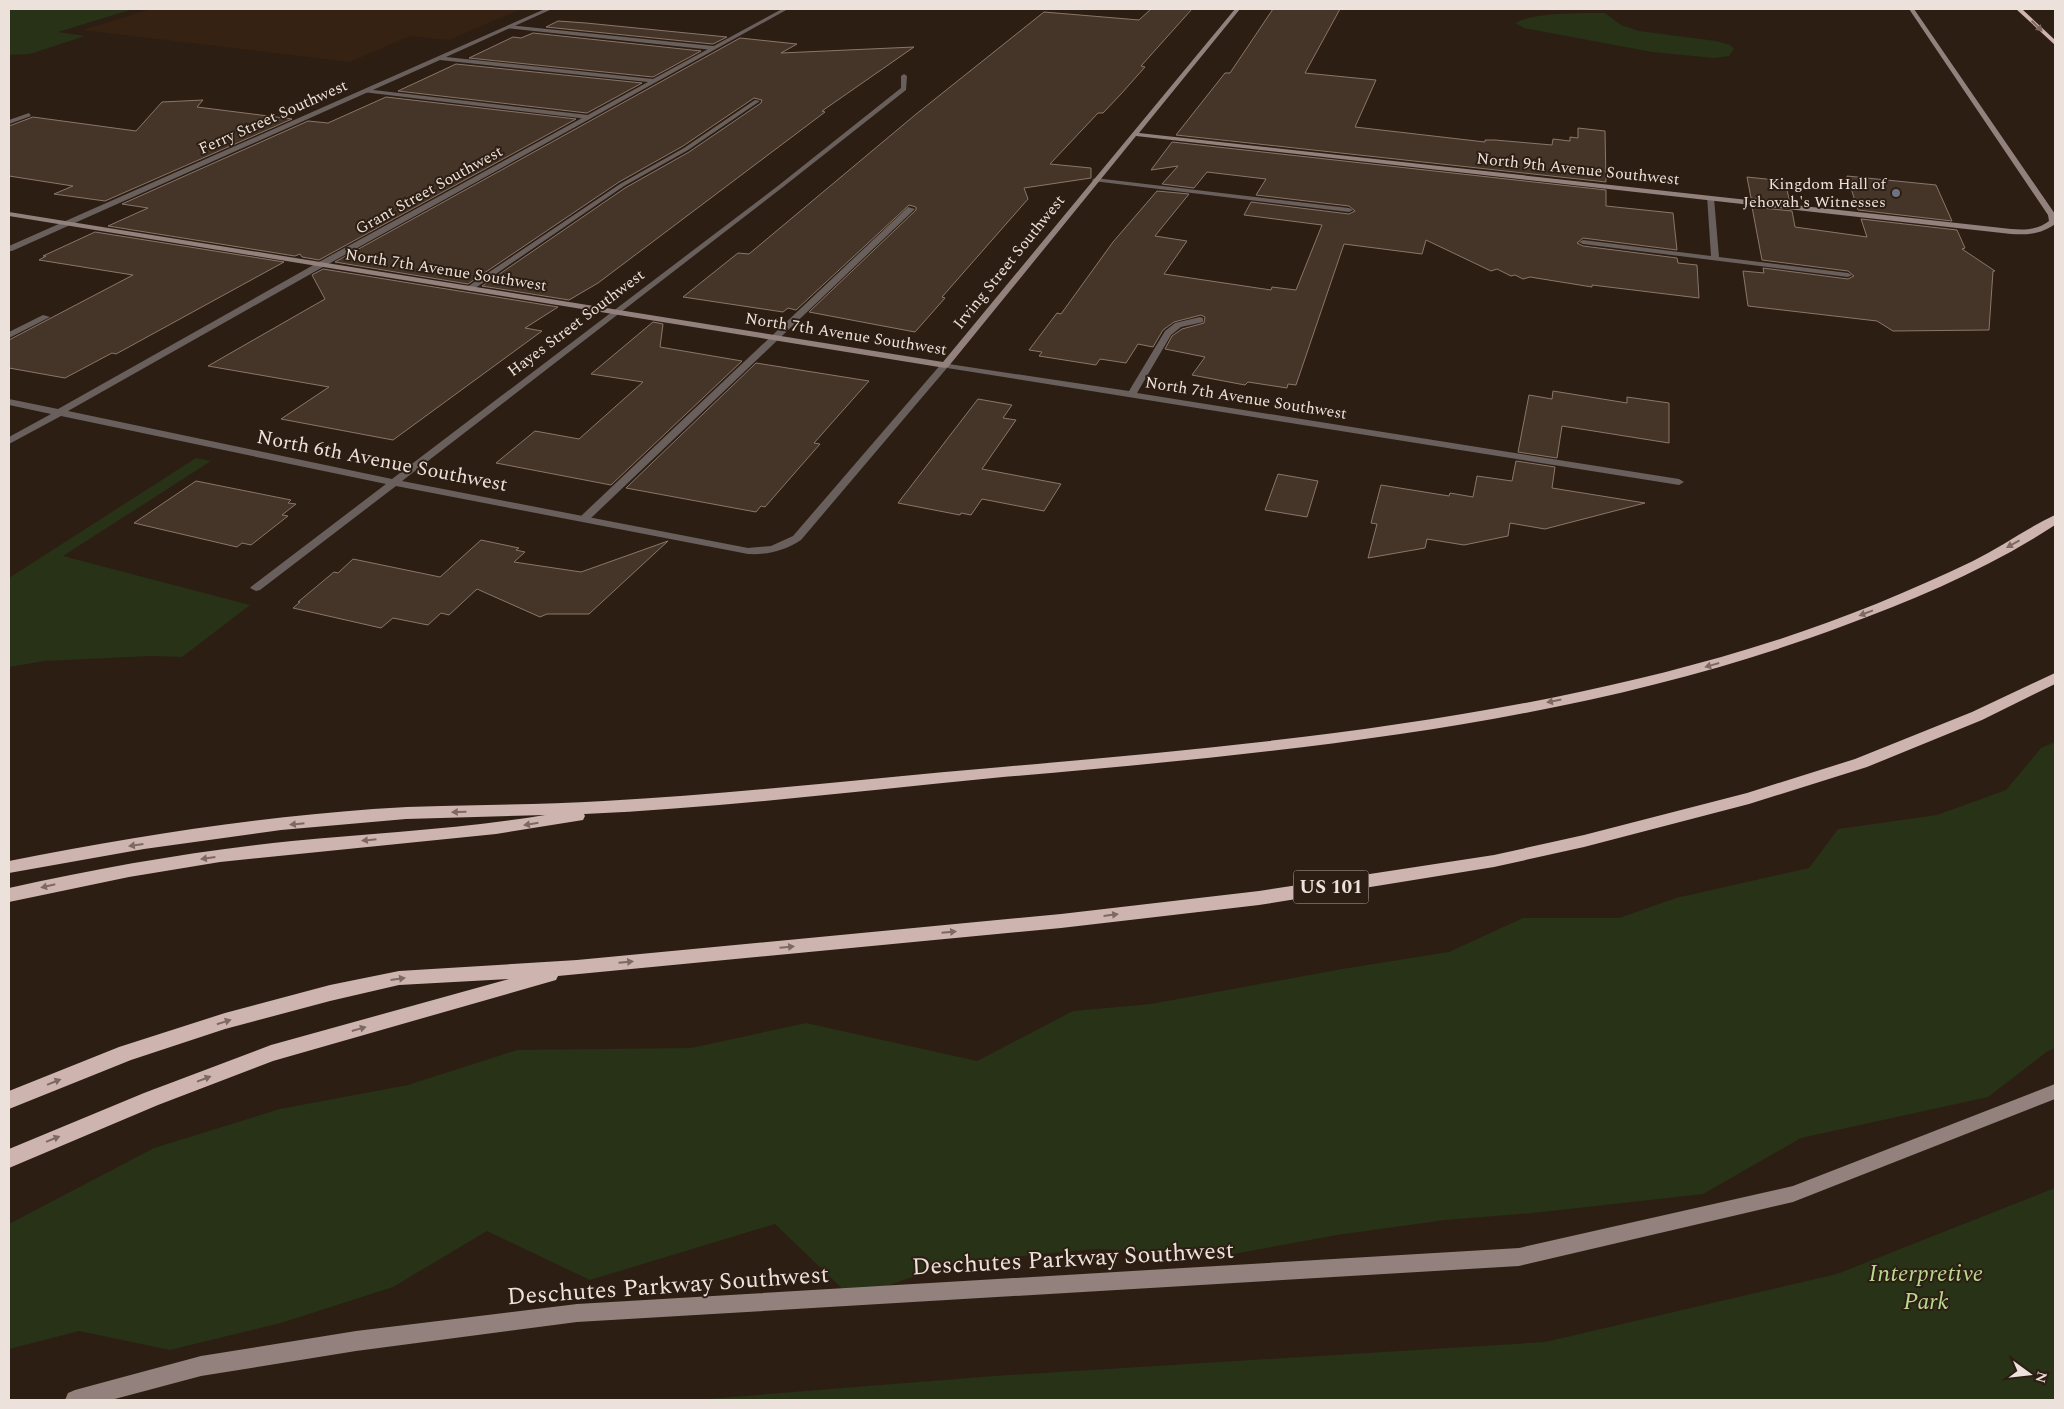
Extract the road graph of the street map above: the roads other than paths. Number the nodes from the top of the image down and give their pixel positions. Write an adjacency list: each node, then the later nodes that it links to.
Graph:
1 (549, 9): 6 (street, Ferry Street Southwest)
2 (785, 9): 8 (street, Grant Street Southwest)
3 (1237, 9): 17 (street, Irving Street Southwest)
4 (1912, 9): 19 (street, North 9th Avenue Southwest)
5 (2019, 9): 7 (highway, one-way to 7)
6 (508, 28): 8 (street); 9 (street, Ferry Street Southwest)
7 (2055, 43)
8 (713, 48): 11 (street, Grant Street Southwest)
9 (440, 58): 11 (street); 12 (street, Ferry Street Southwest)
10 (904, 76): 30 (street, Hayes Street Southwest)
11 (654, 81): 15 (street, Grant Street Southwest)
12 (365, 91): 15 (street); 23 (street, Ferry Street Southwest)
13 (757, 101): 29 (street)
14 (29, 115): 16 (street)
15 (588, 117): 27 (street, Grant Street Southwest)
16 (9, 122)
17 (1134, 134): 18 (street, Irving Street Southwest); 19 (street, North 9th Avenue Southwest)
18 (1095, 180): 21 (street); 35 (street, Irving Street Southwest)
19 (1710, 198): 26 (street)
20 (911, 209): 34 (street)
21 (1349, 210)
22 (9, 214): 23 (street, North 7th Avenue Southwest)
23 (67, 223): 25 (street, Ferry Street Southwest); 27 (street, North 7th Avenue Southwest)
24 (1583, 242): 26 (street)
25 (9, 249)
26 (1715, 258): 28 (street)
27 (320, 265): 29 (street, North 7th Avenue Southwest); 38 (street, Grant Street Southwest)
28 (1848, 275)
29 (468, 289): 30 (street, North 7th Avenue Southwest)
30 (615, 312): 34 (street, North 7th Avenue Southwest); 40 (street, Hayes Street Southwest)
31 (46, 317): 33 (street)
32 (1200, 320): 36 (street)
33 (9, 335)
34 (775, 337): 35 (street, North 7th Avenue Southwest); 42 (street)
35 (945, 365): 36 (street, North 7th Avenue Southwest); 44 (street, Irving Street Southwest)
36 (1131, 395): 41 (street, North 7th Avenue Southwest)
37 (9, 402): 38 (street, North 6th Avenue Southwest)
38 (59, 412): 39 (street, Grant Street Southwest); 40 (street, North 6th Avenue Southwest)
39 (9, 441)
40 (392, 482): 42 (street, North 6th Avenue Southwest); 45 (street, Hayes Street Southwest)
41 (1679, 482)
42 (585, 518): 44 (street, North 6th Avenue Southwest)
43 (2055, 520): 47 (highway, one-way to 47)
44 (748, 551)
45 (256, 588)
46 (2055, 678): 50 (highway, US 101, one-way to 46)
47 (631, 806): 48 (highway, one-way to 48); 49 (highway, one-way to 49)
48 (9, 867)
49 (9, 895)
50 (577, 967): 52 (highway, one-way to 50); 53 (highway, one-way to 50)
51 (2055, 1091): 54 (street, Deschutes Parkway Southwest)
52 (9, 1100)
53 (9, 1159)
54 (75, 1400)

